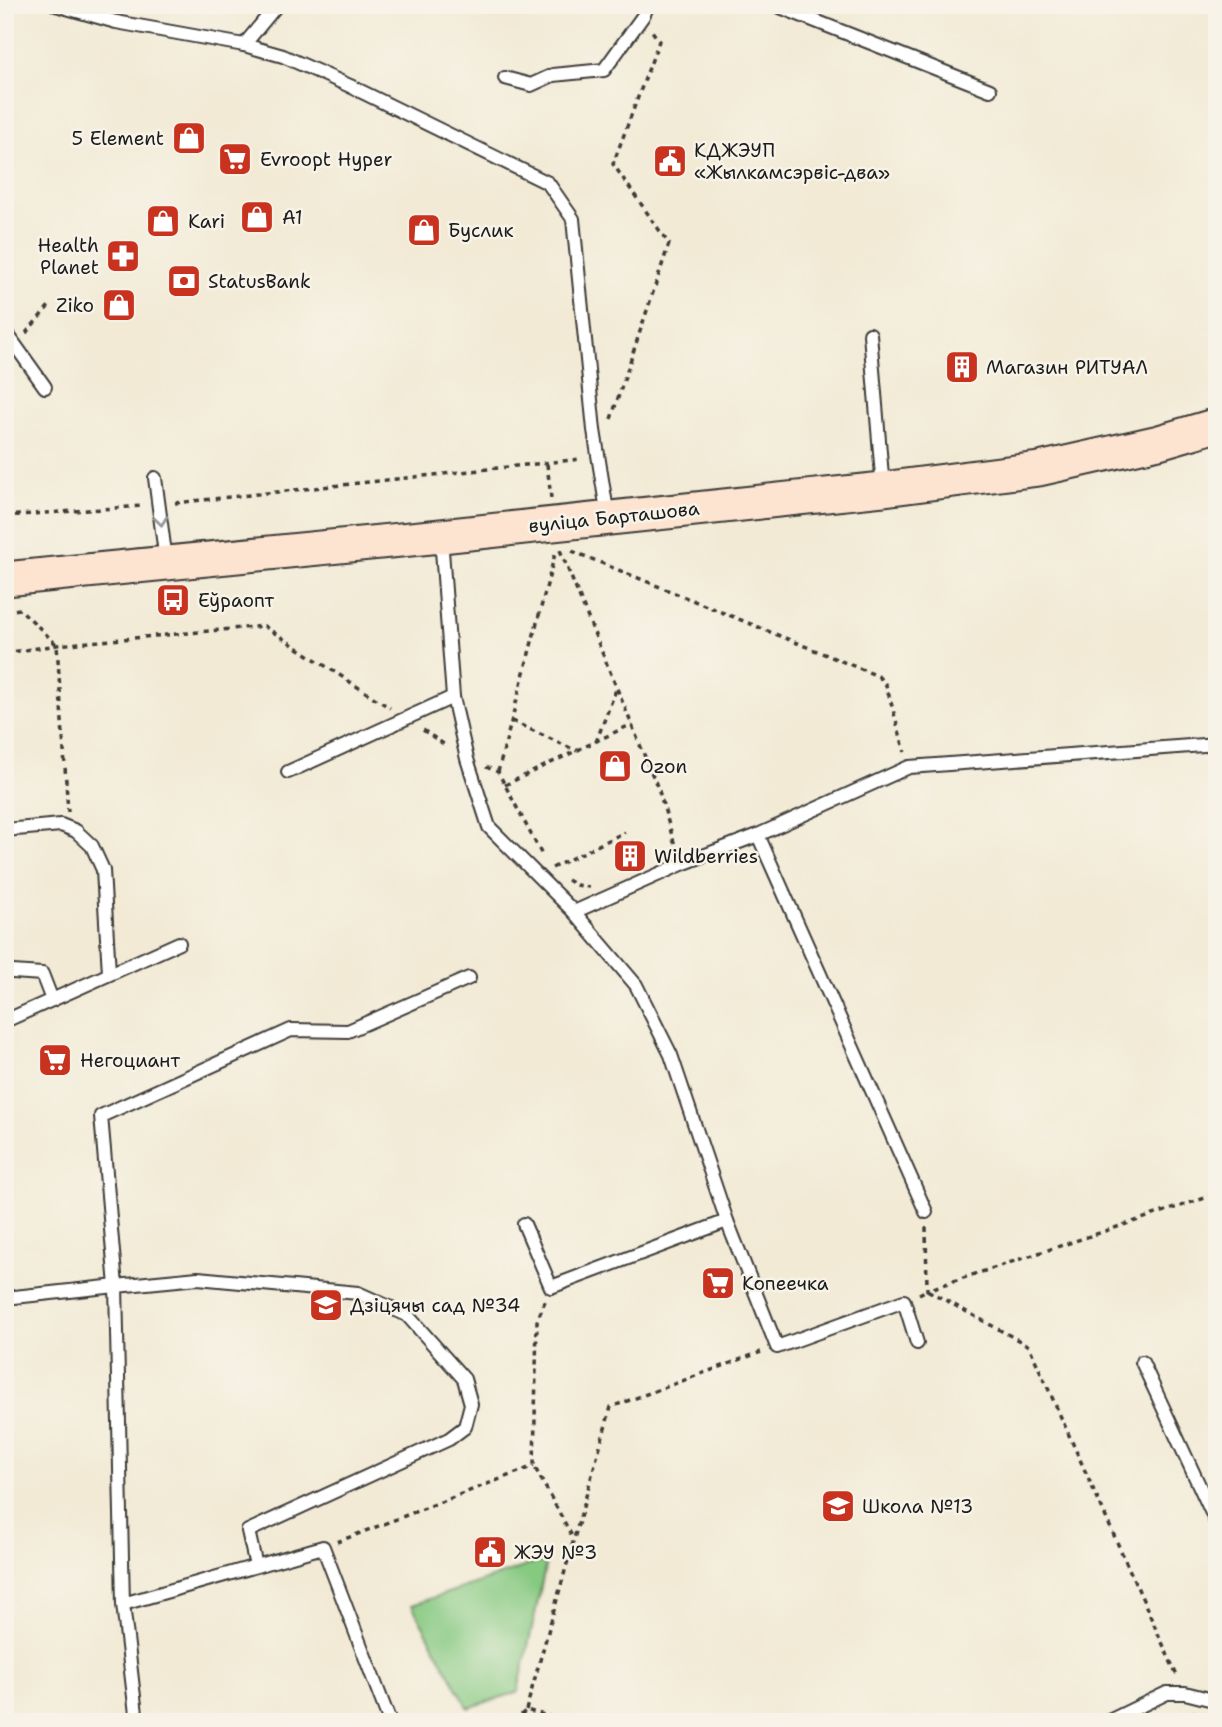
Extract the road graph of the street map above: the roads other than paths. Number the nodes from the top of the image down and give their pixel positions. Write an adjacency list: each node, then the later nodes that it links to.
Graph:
1 (55, 5): 5 (lane)
2 (277, 5): 5 (lane)
3 (775, 5): 7 (lane)
4 (646, 11): 6 (lane)
5 (244, 45): 14 (lane)
6 (505, 78)
7 (990, 90)
8 (5, 331): 10 (lane)
9 (870, 334): 13 (lane)
10 (45, 387)
11 (1217, 425): 13 (main road, вуліца Барташова)
12 (155, 478): 16 (lane, one-way to 16)
13 (883, 489): 14 (main road, вуліца Барташова)
14 (608, 517): 15 (main road, вуліца Барташова)
15 (442, 536): 16 (main road, вуліца Барташова); 18 (lane)
16 (166, 563): 17 (main road, вуліца Барташова)
17 (5, 579)
18 (453, 697): 20 (lane); 23 (lane)
19 (1217, 744): 22 (lane)
20 (288, 772)
21 (5, 830): 26 (lane)
22 (758, 835): 23 (lane); 30 (lane)
23 (574, 912): 31 (lane)
24 (179, 943): 26 (lane)
25 (5, 969): 28 (lane)
26 (109, 973): 28 (lane)
27 (469, 978): 33 (lane)
28 (52, 1000): 29 (lane)
29 (5, 1021)
30 (926, 1212)
31 (727, 1221): 32 (lane); 35 (lane)
32 (523, 1224)
33 (116, 1286): 34 (lane); 38 (lane); 39 (lane)
34 (5, 1298)
35 (917, 1343)
36 (1142, 1362): 37 (lane)
37 (1217, 1524)
38 (256, 1566): 39 (lane); 42 (lane)
39 (123, 1604): 41 (lane)
40 (1217, 1701): 43 (lane)
41 (137, 1722)
42 (390, 1722)
43 (1107, 1722)

